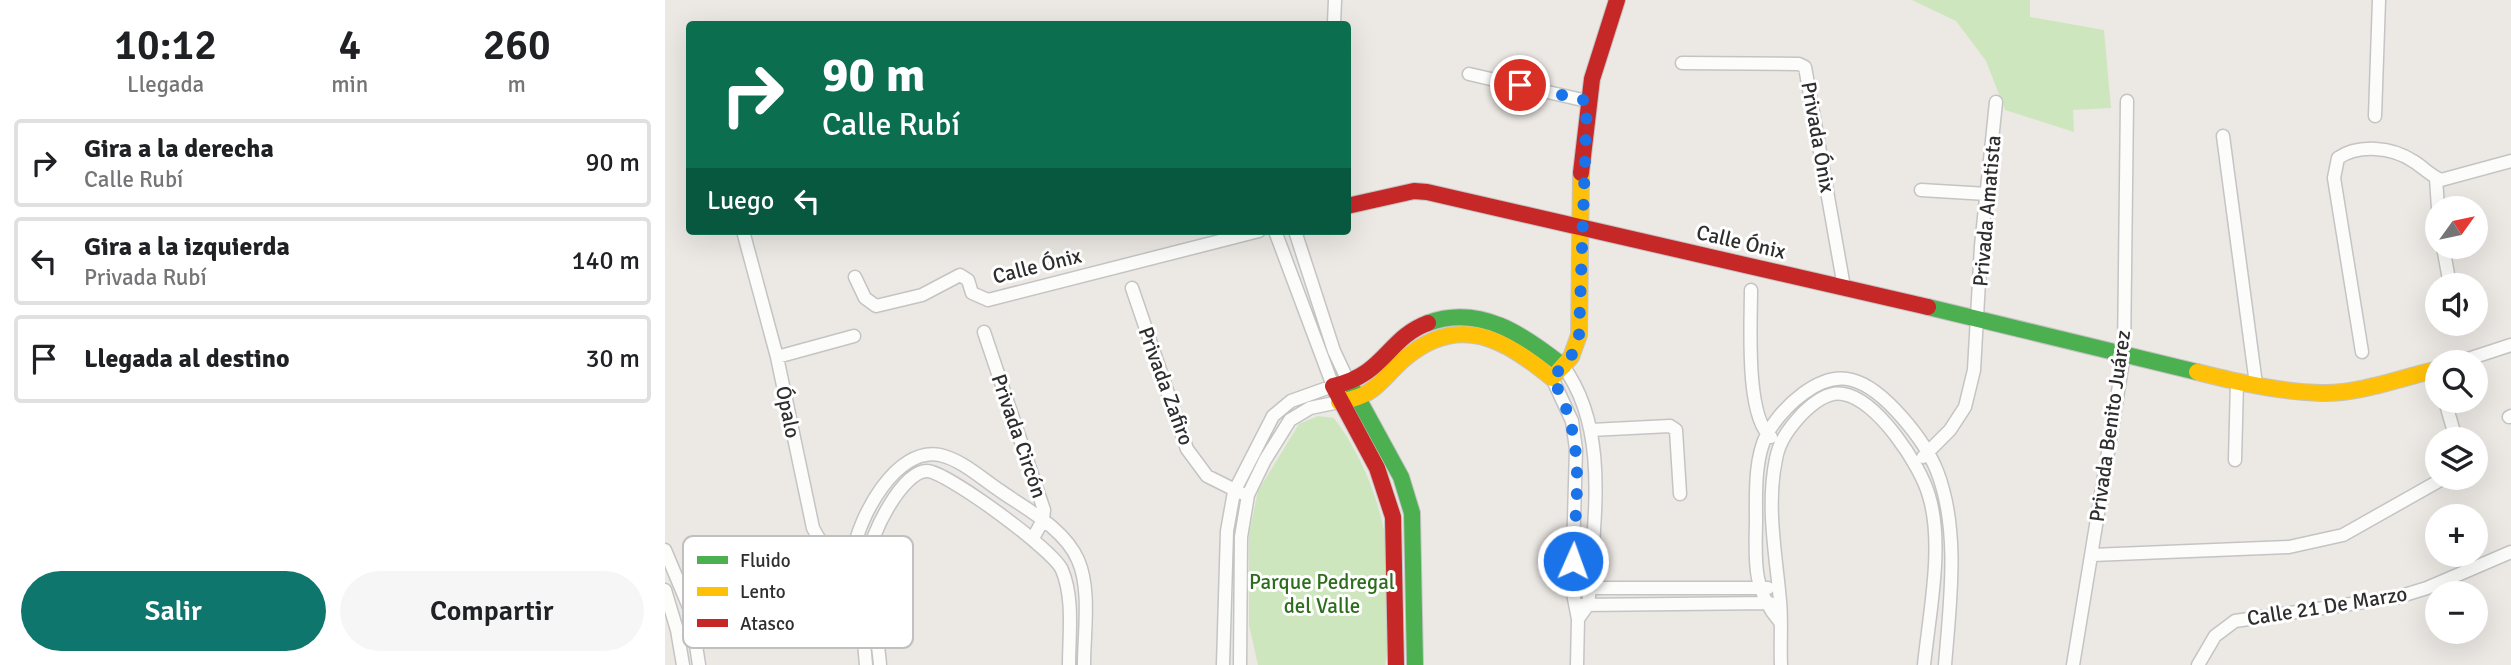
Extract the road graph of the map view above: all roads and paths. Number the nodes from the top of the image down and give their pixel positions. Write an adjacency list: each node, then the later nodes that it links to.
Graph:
1 (1335, 0): 4 (street)
2 (1618, 0): 7 (street)
3 (2379, 0): 10 (street)
4 (1334, 21)
5 (1682, 63): 24 (street, Privada Ónix)
6 (1469, 74): 7 (street)
7 (1587, 101): 18 (street)
8 (2127, 101): 33 (street, Privada Benito Juárez)
9 (1996, 102): 15 (street, Privada Amatista)
10 (2375, 116)
11 (2223, 136): 39 (street)
12 (2511, 161): 13 (street)
13 (2436, 178): 16 (street); 31 (street)
14 (1921, 190): 15 (street)
15 (1987, 194): 27 (street, Privada Amatista)
16 (2437, 196)
17 (1351, 205): 18 (street, Calle Ónix)
18 (1581, 227): 24 (street, Calle Ónix); 35 (street)
19 (744, 235): 34 (street, Ópalo)
20 (1243, 235): 23 (street, Calle Ónix)
21 (1276, 235): 40 (street)
22 (1296, 235): 38 (street)
23 (855, 277)
24 (1845, 287): 27 (street, Calle Ónix)
25 (1132, 288): 50 (street, Privada Zafiro)
26 (1751, 290): 44 (street)
27 (1979, 320): 33 (street, Calle Ónix); 46 (street, Privada Amatista)
28 (984, 332): 53 (street, Privada Circón)
29 (855, 336): 34 (street)
30 (2511, 345): 32 (street)
31 (2362, 352)
32 (2488, 353)
33 (2124, 355): 37 (street, Calle Ónix); 60 (street, Privada Benito Juárez)
34 (777, 357): 54 (street, Ópalo)
35 (1558, 372): 38 (street); 41 (street); 43 (street); 62 (street)
36 (2425, 373): 39 (street, Calle Ónix)
37 (2237, 382): 39 (street, Calle Ónix); 47 (street)
38 (1349, 383): 40 (street); 41 (street)
39 (2256, 384)
40 (1333, 386): 42 (street); 50 (street)
41 (1360, 399): 42 (street); 74 (street)
42 (1339, 402): 52 (street); 79 (street)
43 (1591, 430): 51 (street); 61 (street)
44 (1767, 434): 45 (street); 46 (street); 63 (street)
45 (1780, 444): 48 (street); 64 (street)
46 (1927, 453): 48 (street, Privada Amatista); 83 (street)
47 (2235, 460)
48 (1915, 463): 82 (street)
49 (2425, 489): 60 (street)
50 (1234, 492): 52 (street, Privada Zafiro); 73 (street)
51 (1680, 494)
52 (1248, 495): 78 (street)
53 (1043, 520): 55 (street); 57 (street, Privada Circón); 77 (street)
54 (818, 536)
55 (860, 536)
56 (878, 536): 57 (street)
57 (1033, 538): 76 (street)
58 (665, 550): 66 (street)
59 (2511, 552): 85 (street, Calle 21 De Marzo)
60 (2092, 555): 84 (street, Privada Benito Juárez)
61 (1590, 587): 62 (street); 63 (street); 70 (street)
62 (1572, 588): 69 (street)
63 (1760, 588): 64 (street); 68 (street)
64 (1778, 588): 67 (street)
65 (665, 590): 75 (street)
66 (683, 593)
67 (1781, 602): 68 (street); 72 (street)
68 (1764, 603): 70 (street); 72 (street)
69 (1574, 605): 70 (street); 71 (street)
70 (1588, 605): 71 (street)
71 (1578, 619): 80 (street)
72 (1780, 622): 81 (street)
73 (1224, 664)
74 (1414, 664)
75 (683, 665)
76 (1069, 665)
77 (1084, 665)
78 (1240, 665)
79 (1396, 665)
80 (1577, 665)
81 (1780, 665)
82 (1924, 665)
83 (1945, 665)
84 (2073, 665)
85 (2198, 665)

